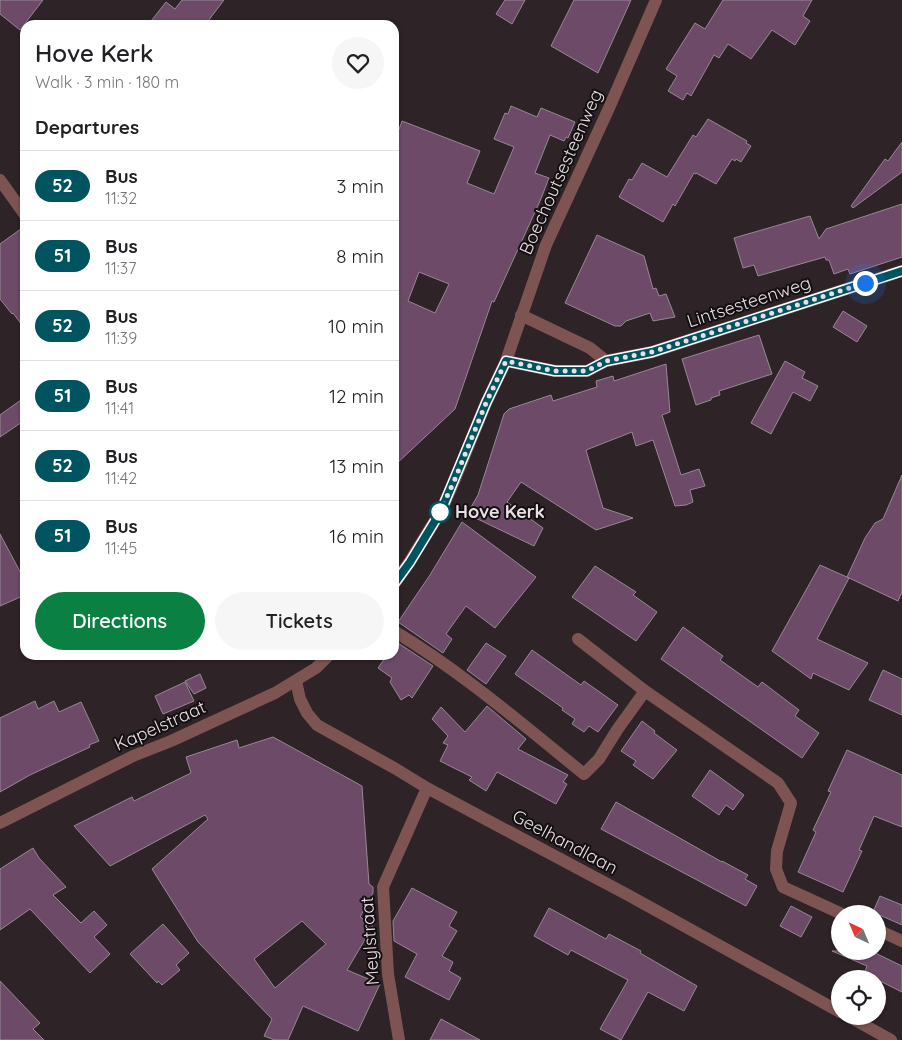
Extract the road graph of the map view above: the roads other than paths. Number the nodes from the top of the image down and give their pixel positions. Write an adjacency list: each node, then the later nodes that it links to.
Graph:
1 (656, 0): 5 (street, Boechoutsesteenweg)
2 (0, 180): 3 (street)
3 (20, 208)
4 (902, 271): 7 (street, Lintsesteenweg)
5 (522, 315): 6 (street, Boechoutsesteenweg); 7 (street)
6 (506, 361): 7 (street, Lintsesteenweg); 8 (street, Boechoutsesteenweg)
7 (606, 361)
8 (399, 577)
9 (399, 634): 13 (street)
10 (578, 638): 13 (street)
11 (324, 660): 12 (street, Kapelstraat)
12 (296, 681): 14 (street, Geelhandlaan); 15 (street, Kapelstraat)
13 (645, 692): 16 (street)
14 (427, 788): 19 (street, Geelhandlaan); 21 (street, Meylstraat)
15 (0, 823)
16 (831, 909)
17 (886, 934): 18 (street)
18 (902, 941)
19 (831, 1007)
20 (864, 1025): 22 (street)
21 (400, 1040)
22 (891, 1040)

